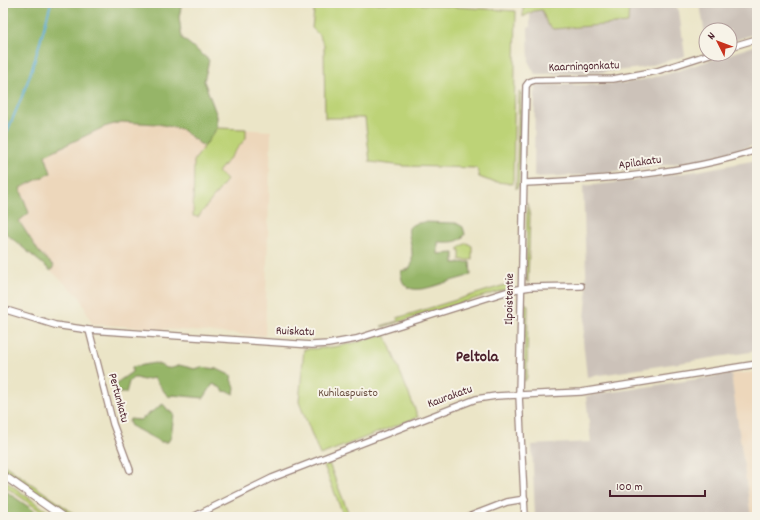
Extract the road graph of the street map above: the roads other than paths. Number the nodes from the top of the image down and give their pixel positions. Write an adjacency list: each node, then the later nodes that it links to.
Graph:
1 (757, 39): 2 (street)
2 (738, 45)
3 (698, 58): 4 (street, Kaarningonkatu)
4 (529, 82): 6 (street, Ilpoistentie)
5 (757, 150): 6 (street, Apilakatu)
6 (524, 183): 8 (street, Ilpoistentie)
7 (581, 286): 8 (street, Ruiskatu)
8 (521, 289): 10 (street, Ruiskatu); 12 (street, Ilpoistentie)
9 (3, 309): 10 (street, Ruiskatu)
10 (89, 330): 13 (street, Pertunkatu)
11 (757, 364): 12 (street, Kaurakatu)
12 (519, 395): 15 (street, Ilpoistentie); 17 (street, Kaurakatu)
13 (130, 470)
14 (3, 474): 16 (street)
15 (524, 499): 18 (street); 19 (street, Ilpoistentie)
16 (63, 517)
17 (193, 517)
18 (468, 517)
19 (525, 517)

